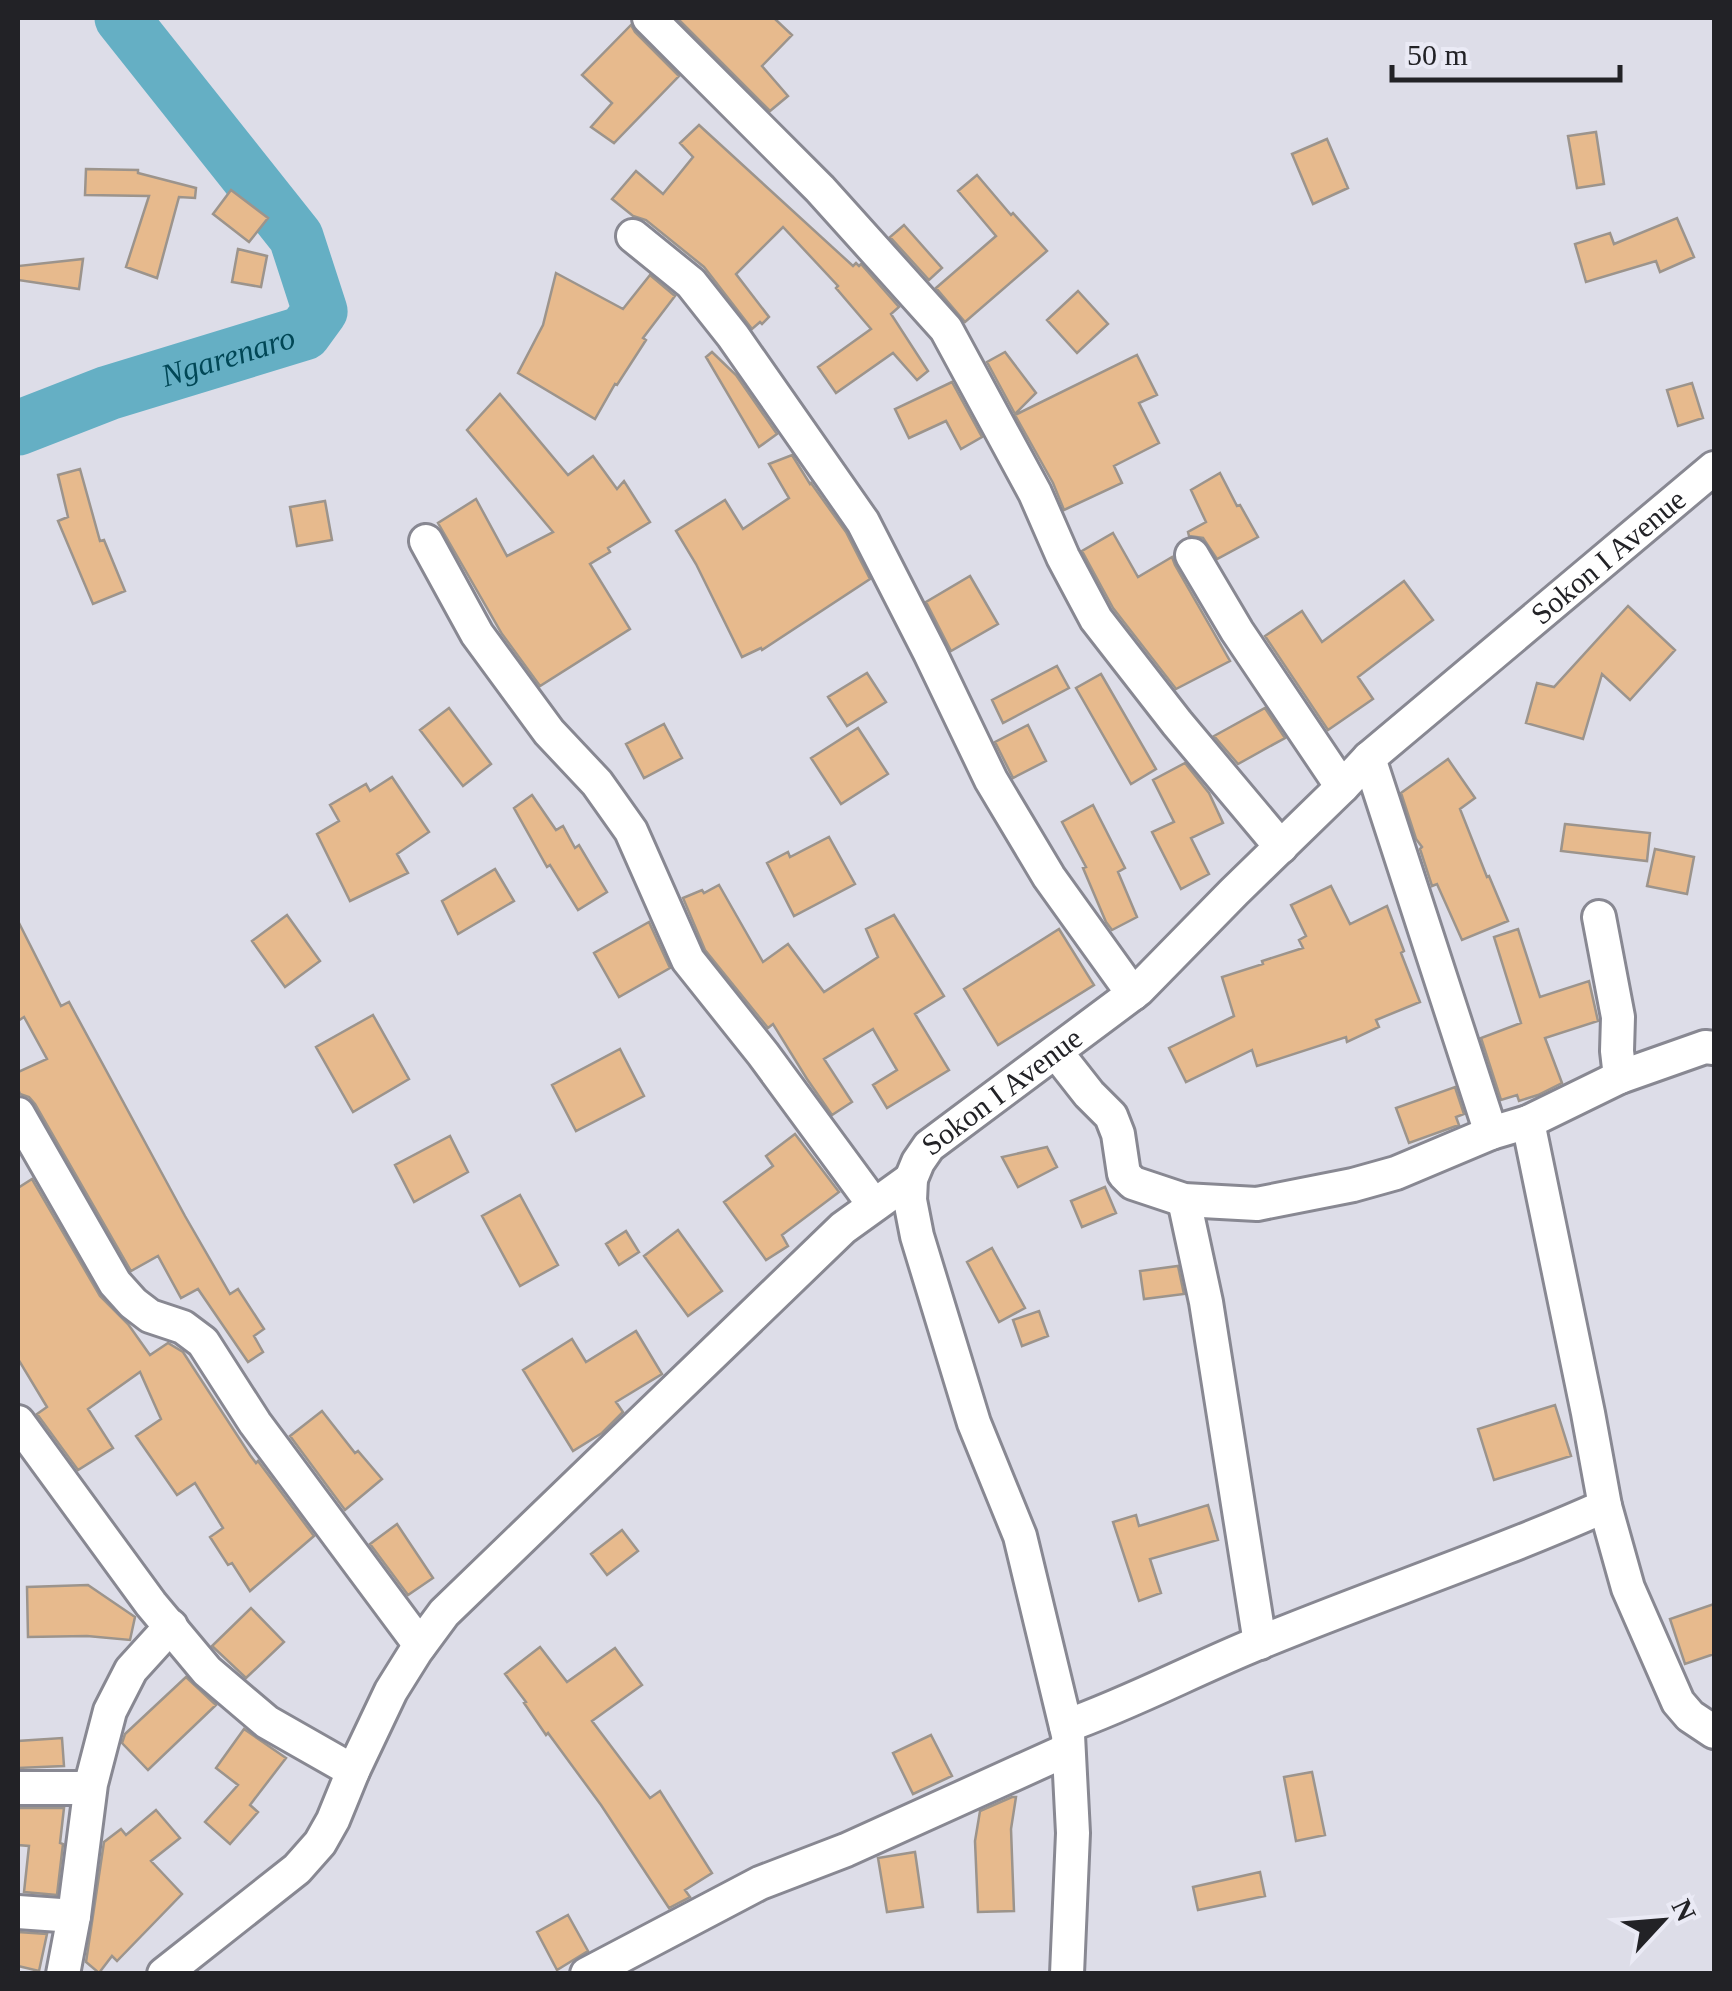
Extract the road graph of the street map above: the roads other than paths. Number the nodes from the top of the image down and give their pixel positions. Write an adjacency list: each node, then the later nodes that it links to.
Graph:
1 (649, 18): 8 (street)
2 (633, 236): 10 (street)
3 (1714, 468): 6 (street, Sokon I Avenue)
4 (426, 541): 19 (street)
5 (1192, 555): 7 (street)
6 (1369, 758): 7 (street, Sokon I Avenue); 16 (street)
7 (1342, 787): 8 (street, Sokon I Avenue)
8 (1282, 846): 10 (street, Sokon I Avenue)
9 (1599, 917): 13 (street)
10 (1132, 994): 12 (street, Sokon I Avenue)
11 (1714, 1048): 13 (street)
12 (1056, 1052): 17 (street, Sokon I Avenue); 18 (street)
13 (1620, 1077): 15 (street)
14 (18, 1114): 24 (street)
15 (1528, 1122): 16 (street); 21 (street)
16 (1491, 1133): 18 (street)
17 (911, 1178): 19 (street); 26 (street, Sokon I Avenue)
18 (1184, 1200): 23 (street)
19 (874, 1205): 24 (street)
20 (18, 1422): 22 (street)
21 (1605, 1506): 23 (street); 25 (street)
22 (171, 1626): 27 (street); 29 (street)
23 (1260, 1643): 26 (street)
24 (420, 1645): 27 (street)
25 (1714, 1732)
26 (1066, 1738): 34 (street); 35 (street, Sokon I Avenue)
27 (352, 1771): 33 (street)
28 (18, 1788): 29 (street)
29 (90, 1788): 31 (street)
30 (18, 1912): 31 (street)
31 (74, 1916): 32 (street)
32 (63, 1974)
33 (164, 1974)
34 (586, 1974)
35 (1068, 1974)

